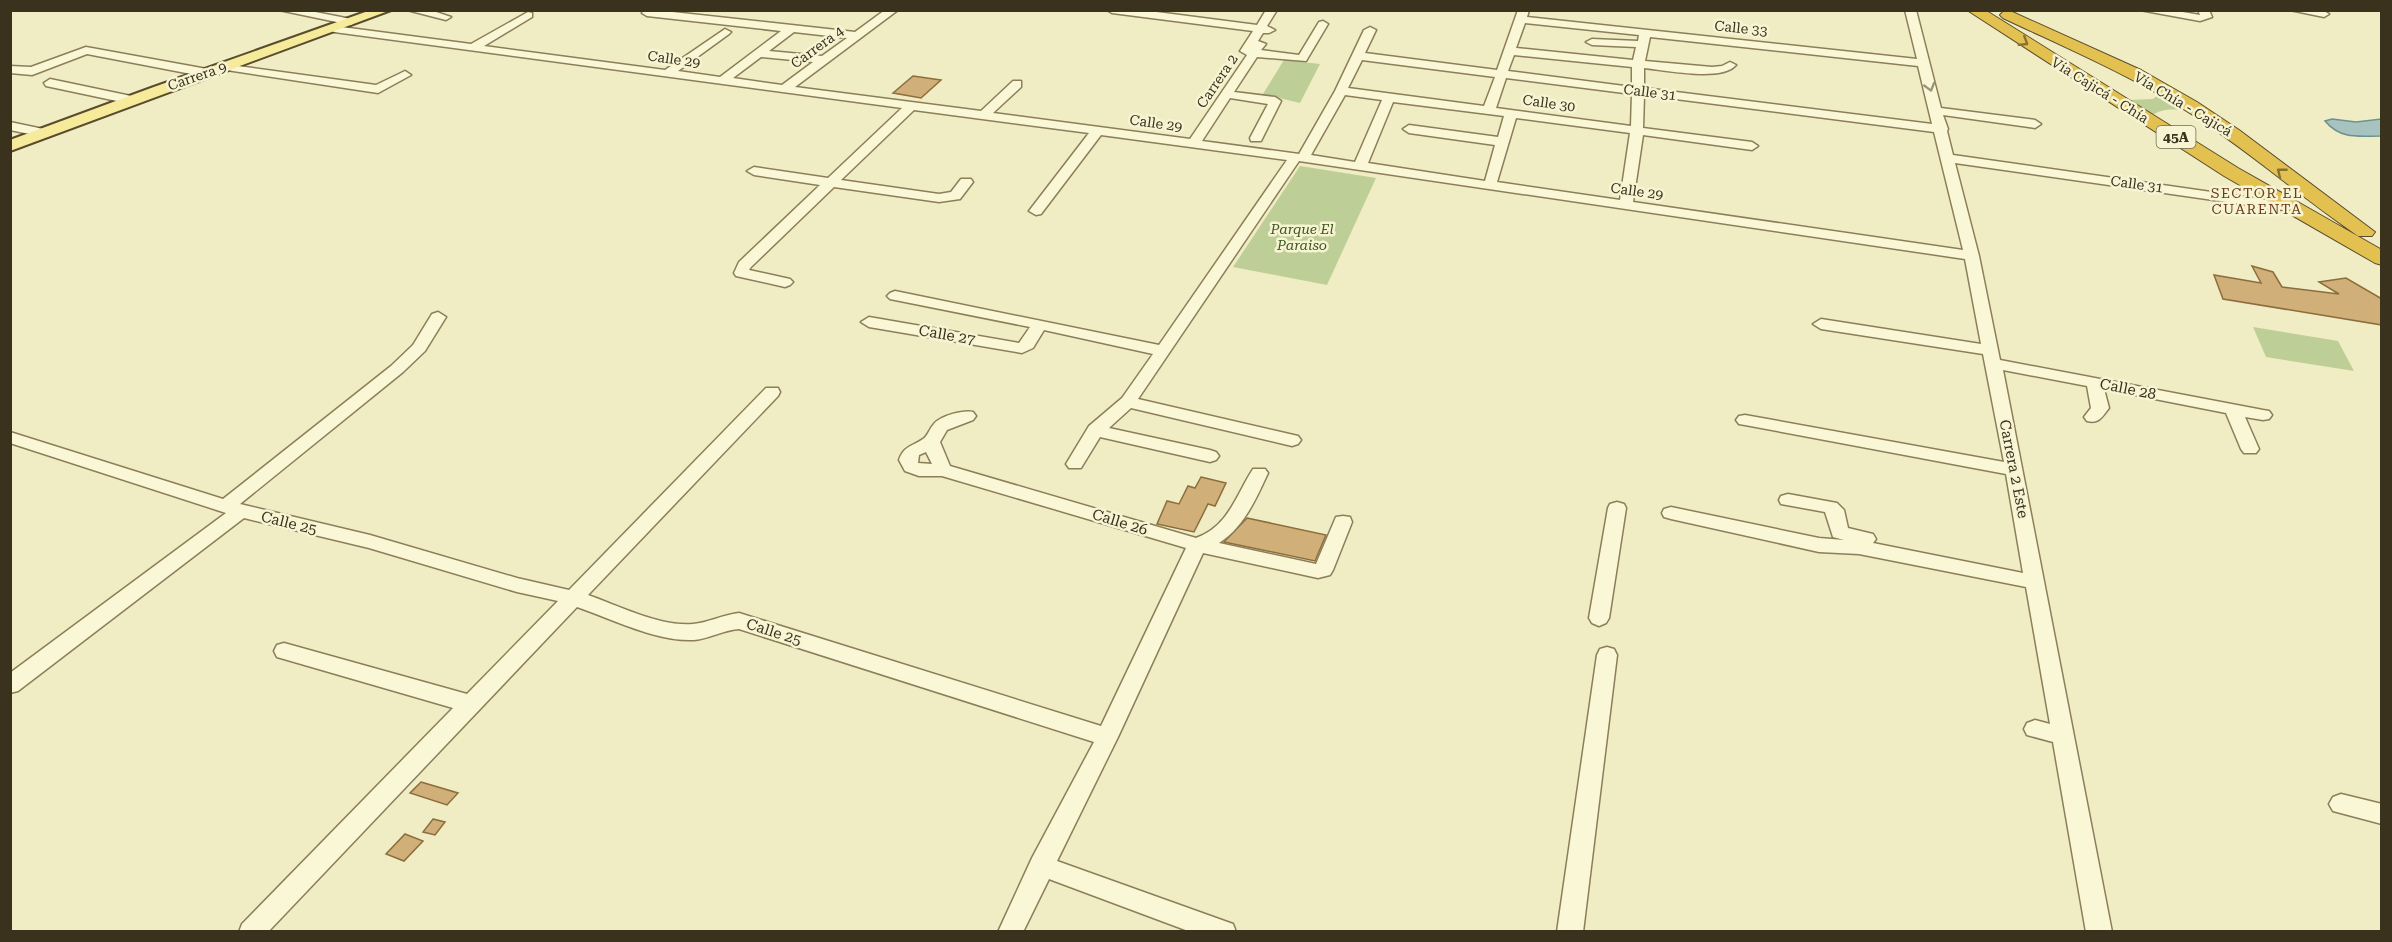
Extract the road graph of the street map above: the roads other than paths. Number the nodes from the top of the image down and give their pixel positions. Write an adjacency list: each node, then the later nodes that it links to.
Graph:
1 (284, 10): 20 (street)
2 (385, 10): 20 (main road, Carrera 9)
3 (412, 10): 19 (street)
4 (1112, 10): 24 (street)
5 (1272, 10): 24 (street, Carrera 2)
6 (1282, 10): 24 (street)
7 (1910, 10): 40 (street, Carrera 2 Este)
8 (1974, 10): 38 (highway, Vía Cajicá - Chía / 45A, one-way to 38)
9 (2000, 10): 26 (highway, Vía Chía - Cajicá / 45A)
10 (2145, 10): 11 (street)
11 (2204, 10)
12 (2295, 10): 14 (street)
13 (892, 11): 28 (street, Carrera 4)
14 (2301, 11): 16 (street)
15 (647, 13): 23 (street)
16 (2324, 14)
17 (528, 15): 31 (street)
18 (1522, 15): 29 (street, Calle 33); 32 (street)
19 (446, 17)
20 (353, 22): 22 (main road, Carrera 9)
21 (1323, 24): 33 (street)
22 (334, 29): 31 (street, Calle 29); 43 (main road, Carrera 9)
23 (791, 29): 28 (street); 35 (street)
24 (1265, 30): 33 (street, Carrera 2)
25 (1371, 30): 37 (street)
26 (2037, 30): 38 (highway); 75 (highway, Vía Chía - Cajicá / 45A)
27 (725, 32): 46 (street)
28 (858, 36): 39 (street, Carrera 4)
29 (1644, 39): 30 (street); 40 (street, Calle 33); 41 (street)
30 (1592, 42)
31 (474, 47): 46 (street, Calle 29)
32 (1510, 51): 41 (street); 47 (street)
33 (1250, 52): 55 (street, Carrera 2); 72 (street, Carrera 2)
34 (56, 53): 36 (street)
35 (759, 53): 39 (street); 49 (street)
36 (70, 56): 44 (street); 45 (street)
37 (1358, 56): 47 (street, Calle 31); 53 (street)
38 (2046, 56): 84 (highway, Vía Cajicá - Chía / 45A)
39 (824, 60): 52 (street, Carrera 4)
40 (1923, 63): 60 (street, Carrera 2 Este, one-way to 60)
41 (1638, 65): 42 (street); 54 (street)
42 (1730, 65)
43 (224, 67): 45 (main road, Carrera 9); 48 (street)
44 (10, 69)
45 (207, 73): 57 (main road, Carrera 9)
46 (668, 73): 49 (street, Calle 29)
47 (1502, 74): 54 (street, Calle 31); 59 (street)
48 (405, 75)
49 (723, 80): 52 (street, Calle 29)
50 (50, 83): 57 (street)
51 (1017, 84): 62 (street)
52 (787, 87): 58 (street, Calle 29)
53 (1341, 91): 56 (street, Calle 30); 76 (street)
54 (1639, 91): 66 (street, Calle 31); 68 (street)
55 (1226, 94): 70 (street); 72 (street, Carrera 2)
56 (1389, 97): 59 (street, Calle 30); 78 (street)
57 (131, 100): 69 (main road, Carrera 9)
58 (912, 105): 62 (street, Calle 29); 81 (street)
59 (1489, 110): 61 (street, Calle 30)
60 (1937, 111): 63 (street); 66 (street, Carrera 2 Este)
61 (1511, 113): 68 (street, Calle 30); 71 (street)
62 (984, 114): 67 (street, Calle 29)
63 (2035, 124)
64 (10, 126): 69 (street)
65 (1409, 129): 71 (street)
66 (1942, 129): 77 (street, Carrera 2 Este)
67 (1098, 130): 72 (street, Calle 29); 85 (street)
68 (1637, 130): 74 (street, Calle 30); 83 (street)
69 (44, 133): 73 (main road, Carrera 9)
70 (1256, 138)
71 (1503, 141): 82 (street)
72 (1190, 143): 76 (street, Calle 29)
73 (10, 146)
74 (1752, 146)
75 (2257, 153): 86 (highway); 87 (highway, Vía Chía - Cajicá / 45A, one-way to 75)
76 (1299, 158): 78 (street, Calle 29); 96 (street)
77 (1947, 158): 84 (street, Calle 31); 88 (street, Carrera 2 Este)
78 (1360, 166): 82 (street, Calle 29)
79 (754, 171): 81 (street)
80 (966, 182): 81 (street)
81 (829, 184): 90 (street)
82 (1490, 185): 83 (street, Calle 29)
83 (1626, 205): 88 (street, Calle 29)
84 (2290, 207): 86 (highway, Vía Cajicá - Chía / 45A)
85 (1036, 211)
86 (2334, 233): 89 (highway, Vía Cajicá - Chía / 45A)
87 (2382, 240)
88 (1972, 256): 97 (street, Carrera 2 Este)
89 (2382, 259)
90 (784, 282)
91 (895, 296): 94 (street)
92 (438, 317): 117 (street)
93 (869, 322): 94 (street, Calle 27)
94 (1040, 324): 96 (street)
95 (1821, 324): 97 (street, Calle 28)
96 (1162, 351): 100 (street)
97 (1992, 356): 98 (street, Calle 28); 114 (street, Carrera 2 Este)
98 (2094, 382): 101 (street, Calle 28); 104 (street)
99 (772, 392): 123 (street)
100 (1128, 402): 106 (street); 108 (street)
101 (2234, 409): 102 (street, Calle 28); 110 (street)
102 (2263, 415)
103 (967, 416): 109 (street)
104 (2093, 417)
105 (1745, 420): 114 (street)
106 (1095, 430): 111 (street); 112 (street)
107 (10, 437): 117 (street, Calle 25)
108 (1292, 440)
109 (931, 442): 113 (street); 113 (street, Calle 26)
110 (2250, 449)
111 (1210, 456)
112 (1075, 464)
113 (943, 470): 121 (street, Calle 26)
114 (2014, 470): 122 (street, Carrera 2 Este)
115 (1259, 473): 121 (street)
116 (1788, 500): 122 (street)
117 (234, 508): 123 (street, Calle 25); 127 (street)
118 (1617, 508): 124 (street)
119 (1671, 513): 122 (street)
120 (1343, 522): 121 (street, Calle 26)
121 (1197, 545): 131 (street)
122 (2034, 577): 130 (street, Carrera 2 Este)
123 (574, 598): 128 (street); 131 (street, Calle 25)
124 (1599, 618)
125 (284, 651): 128 (street)
126 (1607, 655): 138 (street)
127 (10, 685)
128 (470, 704): 135 (street)
129 (2035, 729): 130 (street)
130 (2063, 736): 139 (street, Carrera 2 Este)
131 (1107, 737): 134 (street)
132 (2342, 804): 133 (street)
133 (2382, 814)
134 (1041, 866): 136 (street); 137 (street)
135 (251, 932)
136 (1010, 932)
137 (1224, 932)
138 (1570, 932)
139 (2098, 932)

